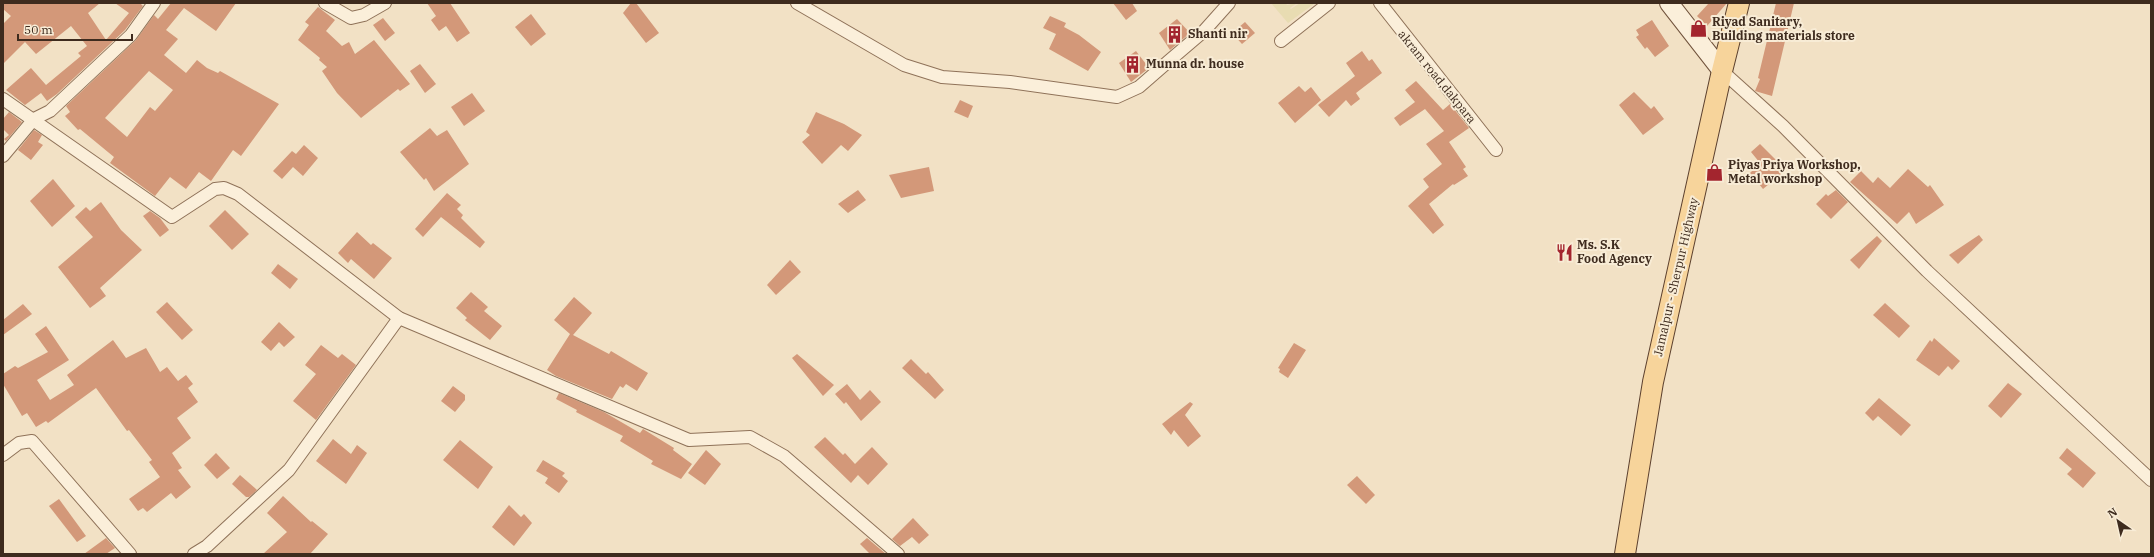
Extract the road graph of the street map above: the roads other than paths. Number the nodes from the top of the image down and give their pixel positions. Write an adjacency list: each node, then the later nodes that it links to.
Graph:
1 (154, 3): 13 (street)
2 (325, 3): 3 (street)
3 (385, 3)
4 (797, 3): 5 (street)
5 (1229, 3)
6 (1329, 3): 10 (street)
7 (1380, 3): 14 (street, akram road,dakpara)
8 (1670, 3): 11 (street)
9 (1739, 3): 11 (main road, Jamalpur - Sherpur Highway)
10 (1281, 41)
11 (1722, 71): 18 (street); 22 (main road, Jamalpur - Sherpur Highway)
12 (3, 99): 13 (street)
13 (34, 119): 15 (street); 16 (street)
14 (1496, 150)
15 (3, 156)
16 (399, 318): 20 (street); 21 (street)
17 (3, 455): 19 (street)
18 (2151, 480)
19 (130, 554)
20 (194, 554)
21 (898, 554)
22 (1625, 554)

